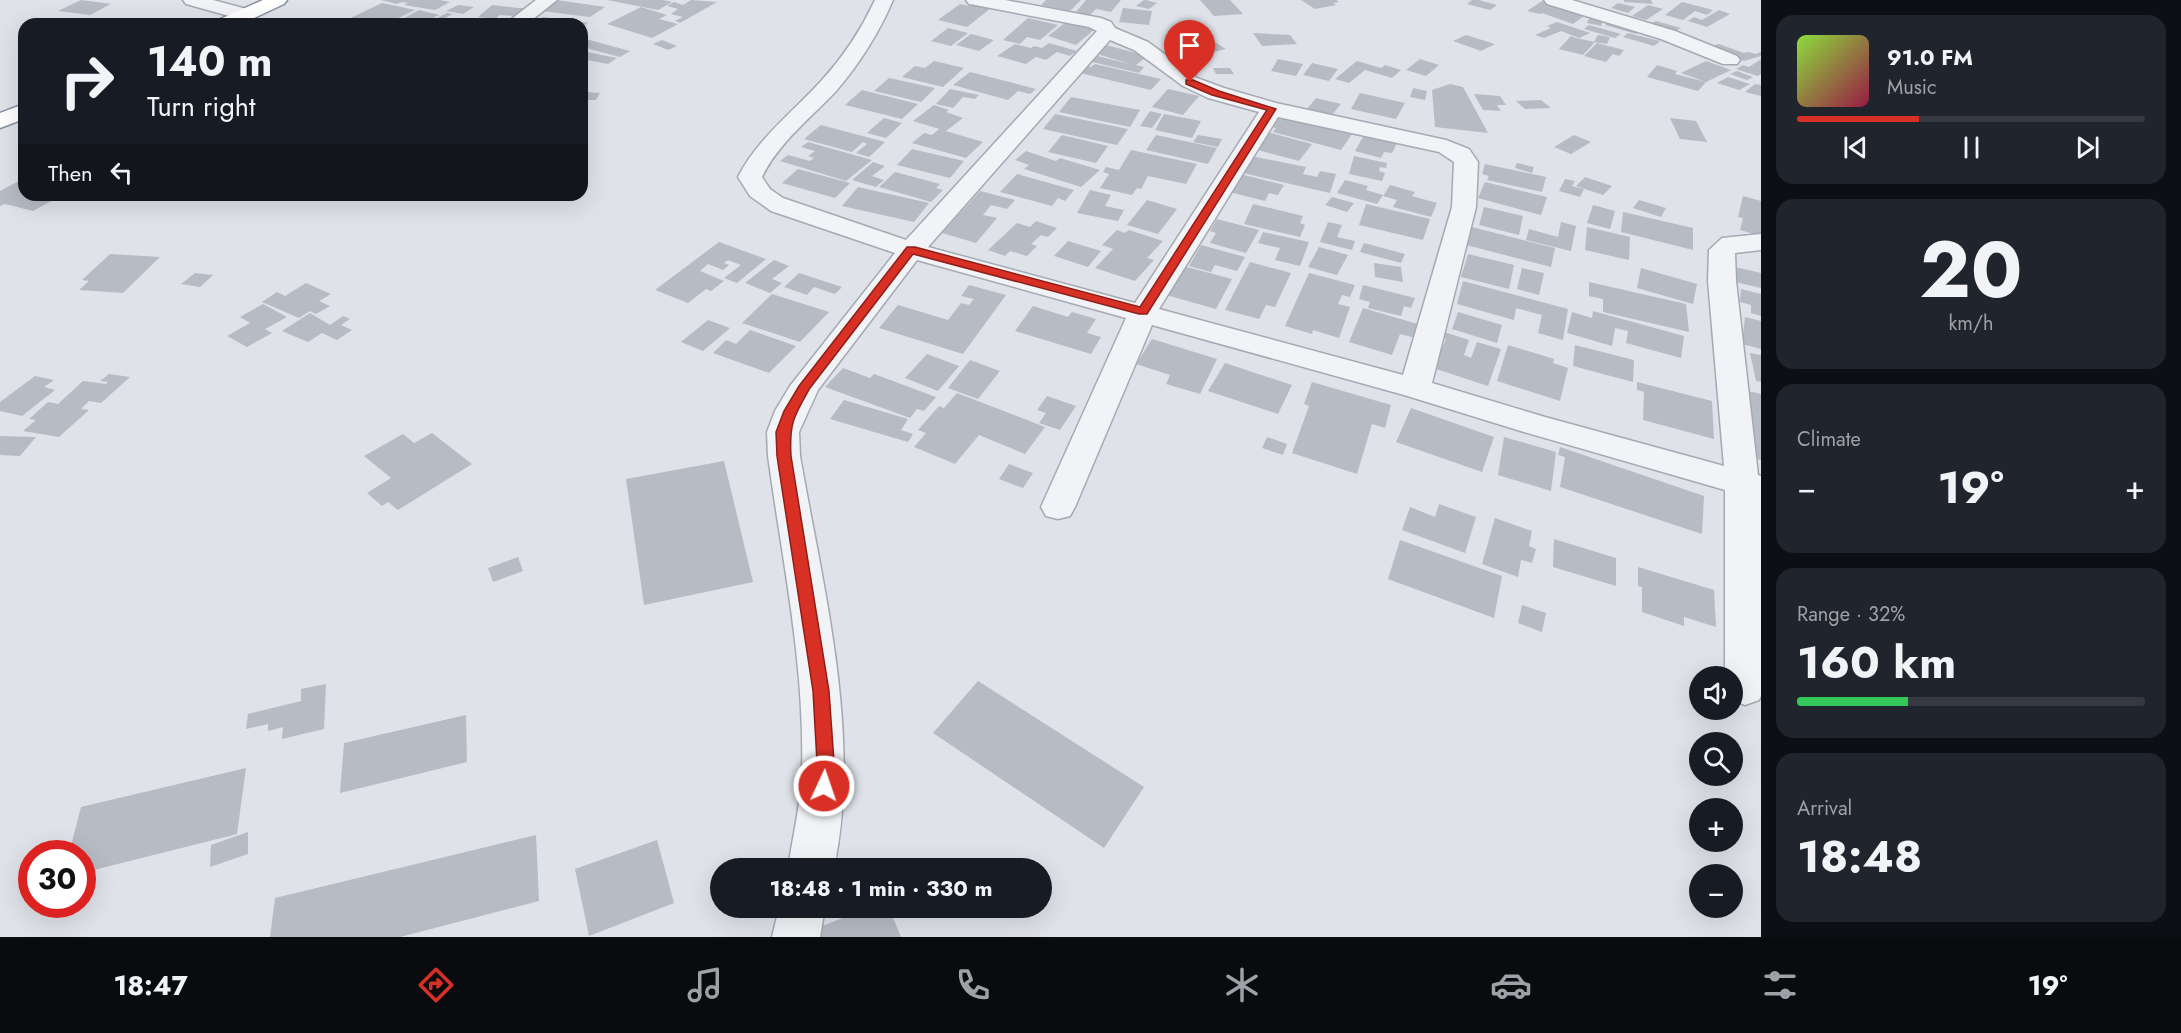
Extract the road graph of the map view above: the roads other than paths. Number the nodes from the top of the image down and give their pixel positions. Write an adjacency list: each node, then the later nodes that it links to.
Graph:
1 (192, 0): 7 (street)
2 (278, 0): 7 (highway)
3 (548, 0): 9 (street)
4 (884, 0): 16 (street)
5 (975, 0): 10 (street)
6 (1553, 0): 11 (street)
7 (247, 15): 8 (highway)
8 (240, 18)
9 (523, 18)
10 (1107, 32): 12 (street); 16 (street)
11 (1730, 60)
12 (1272, 109): 17 (street); 18 (street)
13 (18, 114): 14 (highway)
14 (0, 121)
15 (1761, 242): 19 (street)
16 (911, 250): 17 (street); 22 (street)
17 (1143, 312): 18 (street); 20 (street)
18 (1414, 388): 19 (street)
19 (1752, 485): 21 (street)
20 (1058, 507)
21 (1745, 688)
22 (814, 858)
23 (800, 918): 24 (street)
24 (796, 937)

